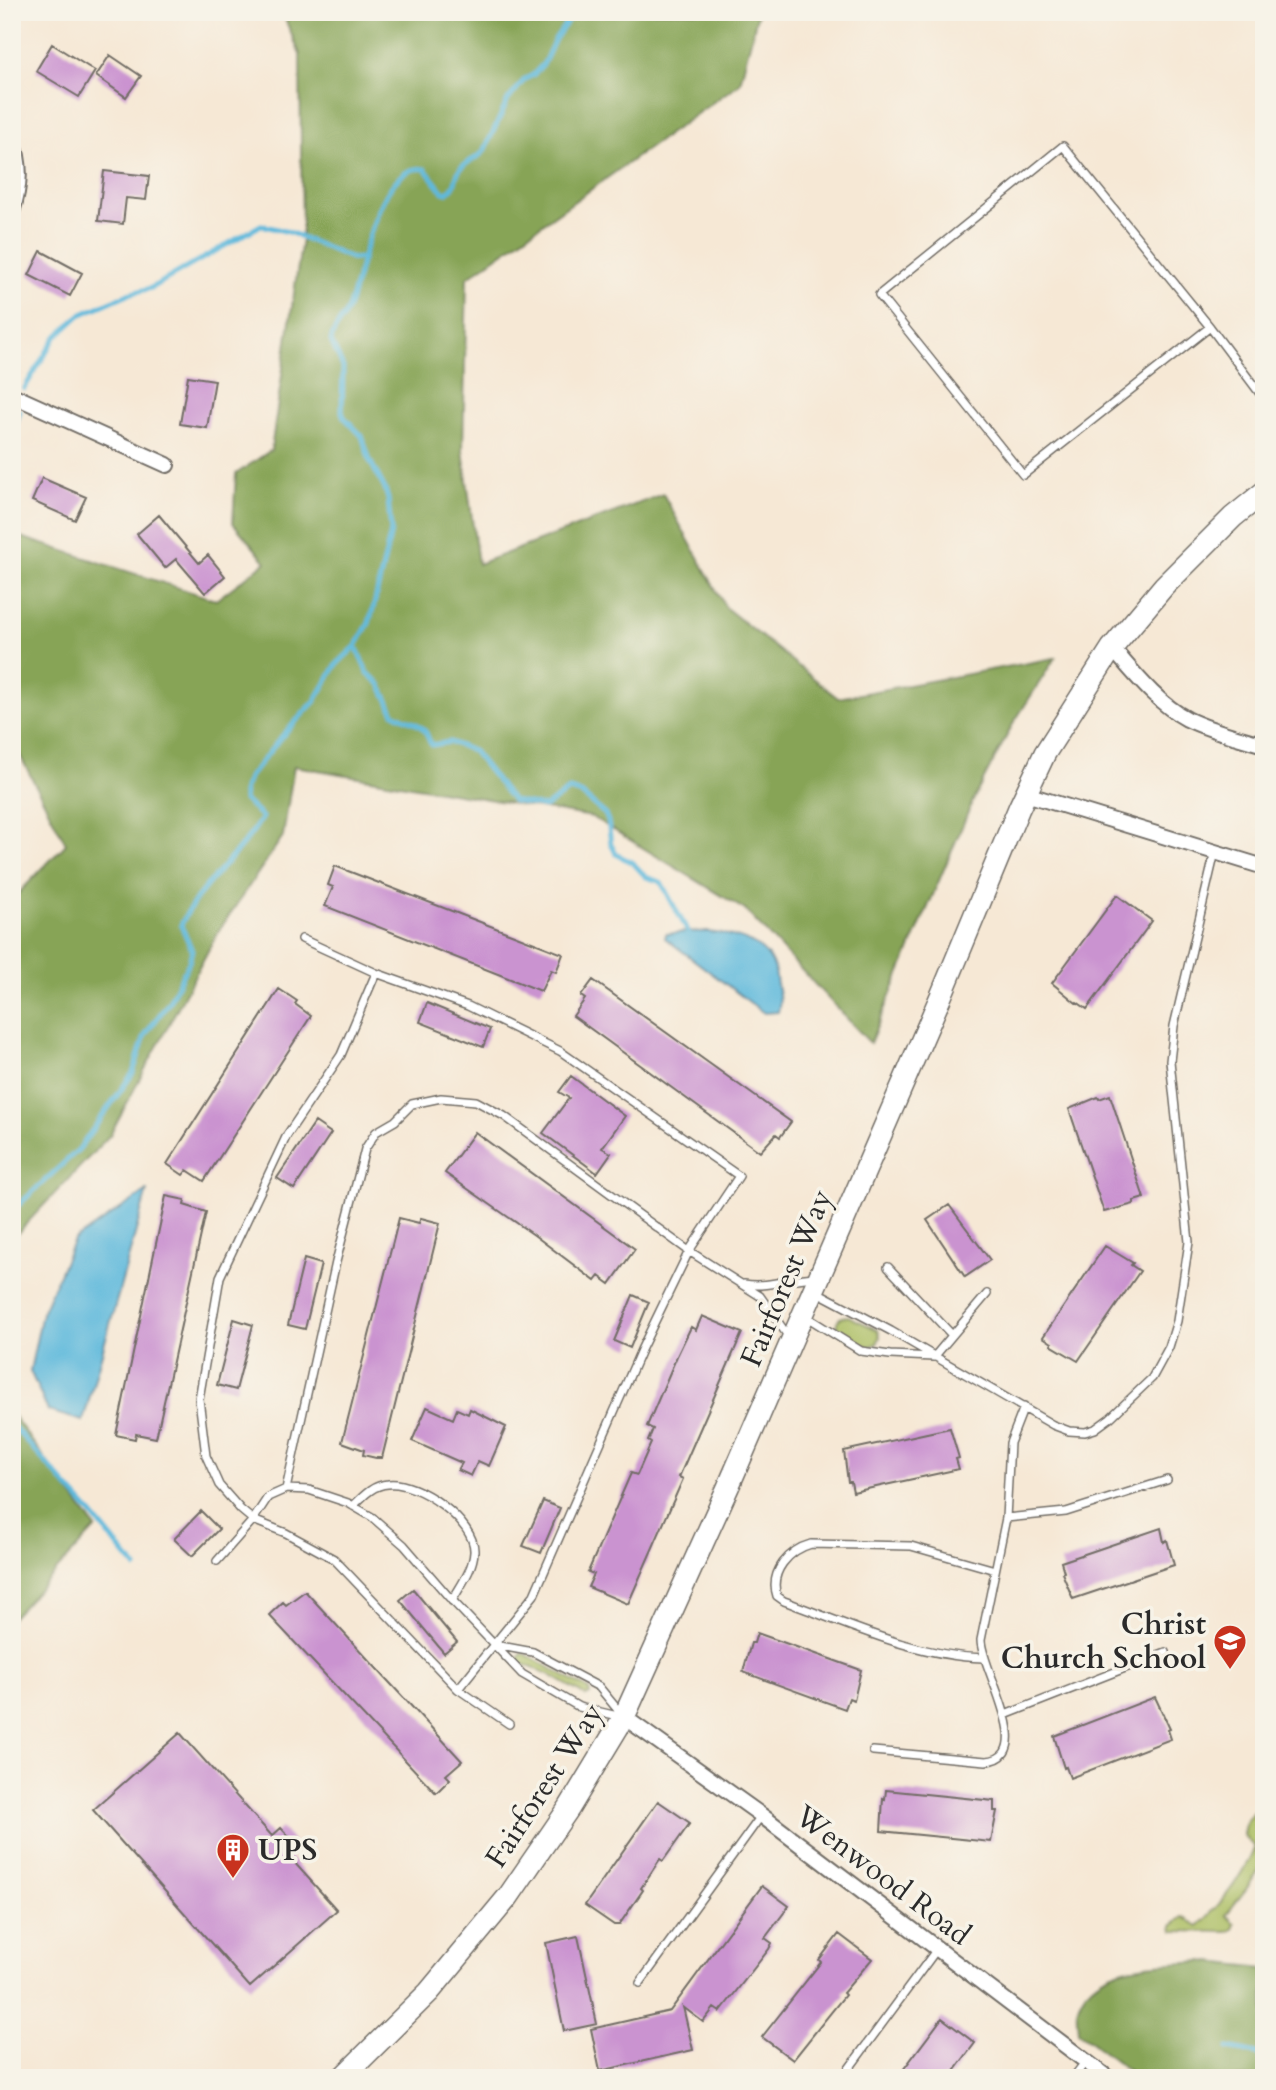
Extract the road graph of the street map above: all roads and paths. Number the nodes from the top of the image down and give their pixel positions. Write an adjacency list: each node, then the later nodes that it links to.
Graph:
1 (12, 139): 2 (street)
2 (12, 212)
3 (1210, 327): 3 (lane); 5 (lane)
4 (12, 395): 6 (street)
5 (1264, 400)
6 (167, 465)
7 (1264, 492): 8 (main road, Fairforest Way)
8 (1112, 648): 9 (street); 10 (main road, Fairforest Way)
9 (1264, 745)
10 (1026, 794): 11 (street); 18 (main road, Fairforest Way)
11 (1215, 852): 12 (street); 24 (lane)
12 (1264, 867)
13 (302, 939): 14 (lane)
14 (376, 973): 15 (lane); 29 (lane)
15 (689, 1251): 17 (lane); 26 (lane); 33 (lane)
16 (887, 1267): 21 (lane)
17 (740, 1283): 18 (lane); 22 (lane)
18 (816, 1283): 20 (main road, Fairforest Way); 23 (lane)
19 (987, 1294): 21 (lane)
20 (802, 1315): 22 (main road, Fairforest Way); 23 (lane)
21 (952, 1335): 23 (lane)
22 (791, 1340): 38 (main road, Fairforest Way)
23 (934, 1357): 24 (lane)
24 (1024, 1407): 28 (lane)
25 (1167, 1480): 28 (lane)
26 (286, 1489): 27 (lane); 29 (lane)
27 (353, 1506): 32 (lane); 32 (lane)
28 (1006, 1518): 31 (lane)
29 (253, 1520): 30 (lane); 36 (lane)
30 (217, 1561)
31 (996, 1570): 35 (lane); 35 (lane)
32 (452, 1601): 33 (lane)
33 (495, 1645): 36 (lane); 38 (lane); 38 (lane)
34 (1166, 1652): 37 (lane)
35 (983, 1658): 37 (lane)
36 (458, 1689): 39 (lane)
37 (1004, 1715): 40 (lane)
38 (624, 1717): 41 (street, Wenwood Road); 45 (main road, Fairforest Way)
39 (509, 1724)
40 (873, 1751)
41 (761, 1815): 42 (street, Wenwood Road); 43 (lane)
42 (937, 1949): 44 (street, Wenwood Road); 46 (lane)
43 (640, 1983)
44 (1086, 2061): 47 (lane); 48 (street, Wenwood Road)
45 (342, 2078)
46 (842, 2078)
47 (1073, 2078)
48 (1108, 2078)

